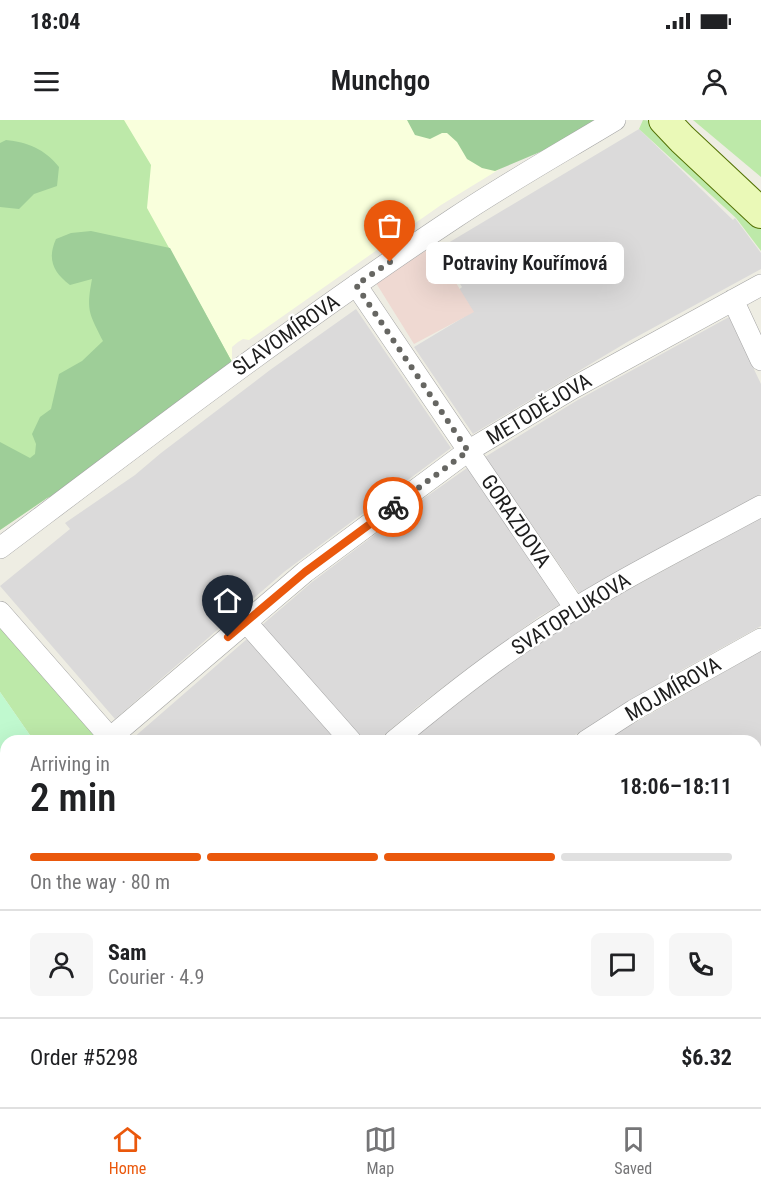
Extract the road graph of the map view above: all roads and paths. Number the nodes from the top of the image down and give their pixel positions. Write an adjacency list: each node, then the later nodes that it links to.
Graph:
1 (615, 120): 4 (street, SLAVOMÍROVA)
2 (664, 120): 3 (street)
3 (761, 213)
4 (356, 285): 8 (street, GORAZDOVA); 10 (street, SLAVOMÍROVA)
5 (761, 285): 6 (street, METODĚJOVA)
6 (733, 300): 7 (street); 8 (street, METODĚJOVA)
7 (761, 360)
8 (468, 451): 11 (street, GORAZDOVA); 13 (street, METODĚJOVA)
9 (761, 506): 11 (street, SVATOPLUKOVA)
10 (0, 548)
11 (575, 608): 18 (street, SVATOPLUKOVA)
12 (0, 612): 15 (street)
13 (246, 622): 16 (street, METODĚJOVA); 17 (street)
14 (761, 639): 19 (street, MOJMÍROVA)
15 (108, 735)
16 (118, 735)
17 (346, 735)
18 (401, 735)
19 (596, 735)

